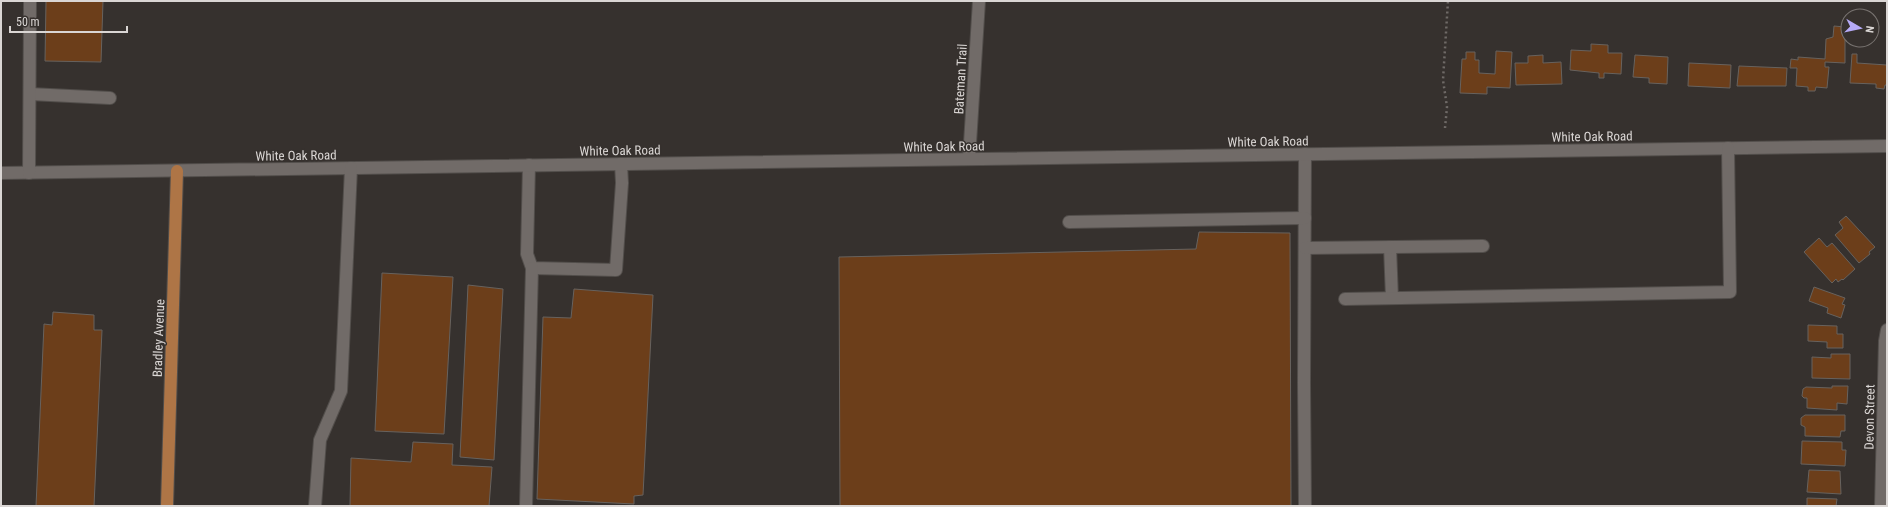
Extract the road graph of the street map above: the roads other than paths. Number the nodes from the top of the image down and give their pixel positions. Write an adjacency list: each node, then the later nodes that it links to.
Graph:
1 (30, 1): 3 (street)
2 (979, 1): 8 (street, Bateman Trail)
3 (30, 94): 4 (street); 14 (street)
4 (110, 98)
5 (1887, 146): 6 (street, White Oak Road)
6 (1728, 148): 7 (street, White Oak Road); 21 (street)
7 (1305, 154): 8 (street, White Oak Road); 15 (street)
8 (969, 159): 9 (street, White Oak Road)
9 (622, 164): 10 (street, White Oak Road); 20 (street)
10 (529, 165): 11 (street, White Oak Road); 20 (street)
11 (351, 168): 12 (street, White Oak Road); 25 (street)
12 (177, 171): 14 (street, White Oak Road); 24 (main road, Bradley Avenue)
13 (1, 173): 14 (street, White Oak Road)
14 (29, 173)
15 (1305, 218): 16 (street); 19 (street)
16 (1069, 222)
17 (1483, 246): 18 (street)
18 (1390, 247): 19 (street); 21 (street)
19 (1305, 248): 27 (street)
20 (532, 268): 26 (street)
21 (1392, 298): 22 (street)
22 (1345, 299)
23 (1887, 330): 28 (street, Devon Street)
24 (167, 506)
25 (315, 506)
26 (526, 506)
27 (1305, 506)
28 (1881, 506)

